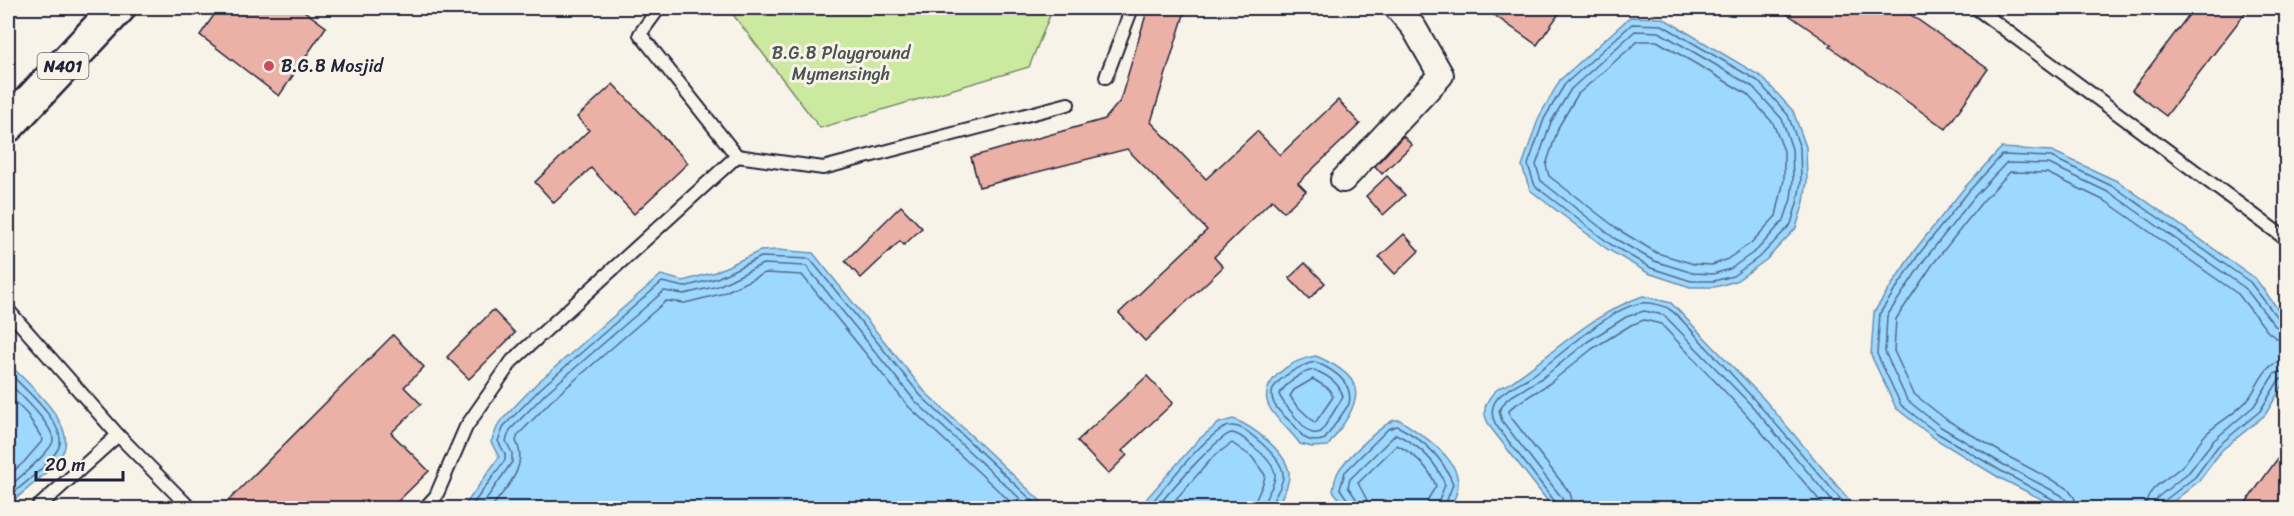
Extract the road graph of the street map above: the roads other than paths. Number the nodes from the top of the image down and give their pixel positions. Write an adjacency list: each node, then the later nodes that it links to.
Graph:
1 (118, 8): 8 (highway, N401)
2 (659, 8): 9 (lane)
3 (1132, 8): 6 (lane)
4 (1397, 8): 10 (street)
5 (1976, 8): 11 (lane)
6 (1106, 78)
7 (1068, 104): 9 (lane)
8 (8, 125)
9 (737, 156): 16 (lane)
10 (1343, 180)
11 (2286, 239)
12 (8, 310): 13 (lane)
13 (118, 435): 14 (lane); 15 (lane)
14 (37, 508)
15 (190, 508)
16 (425, 508)

